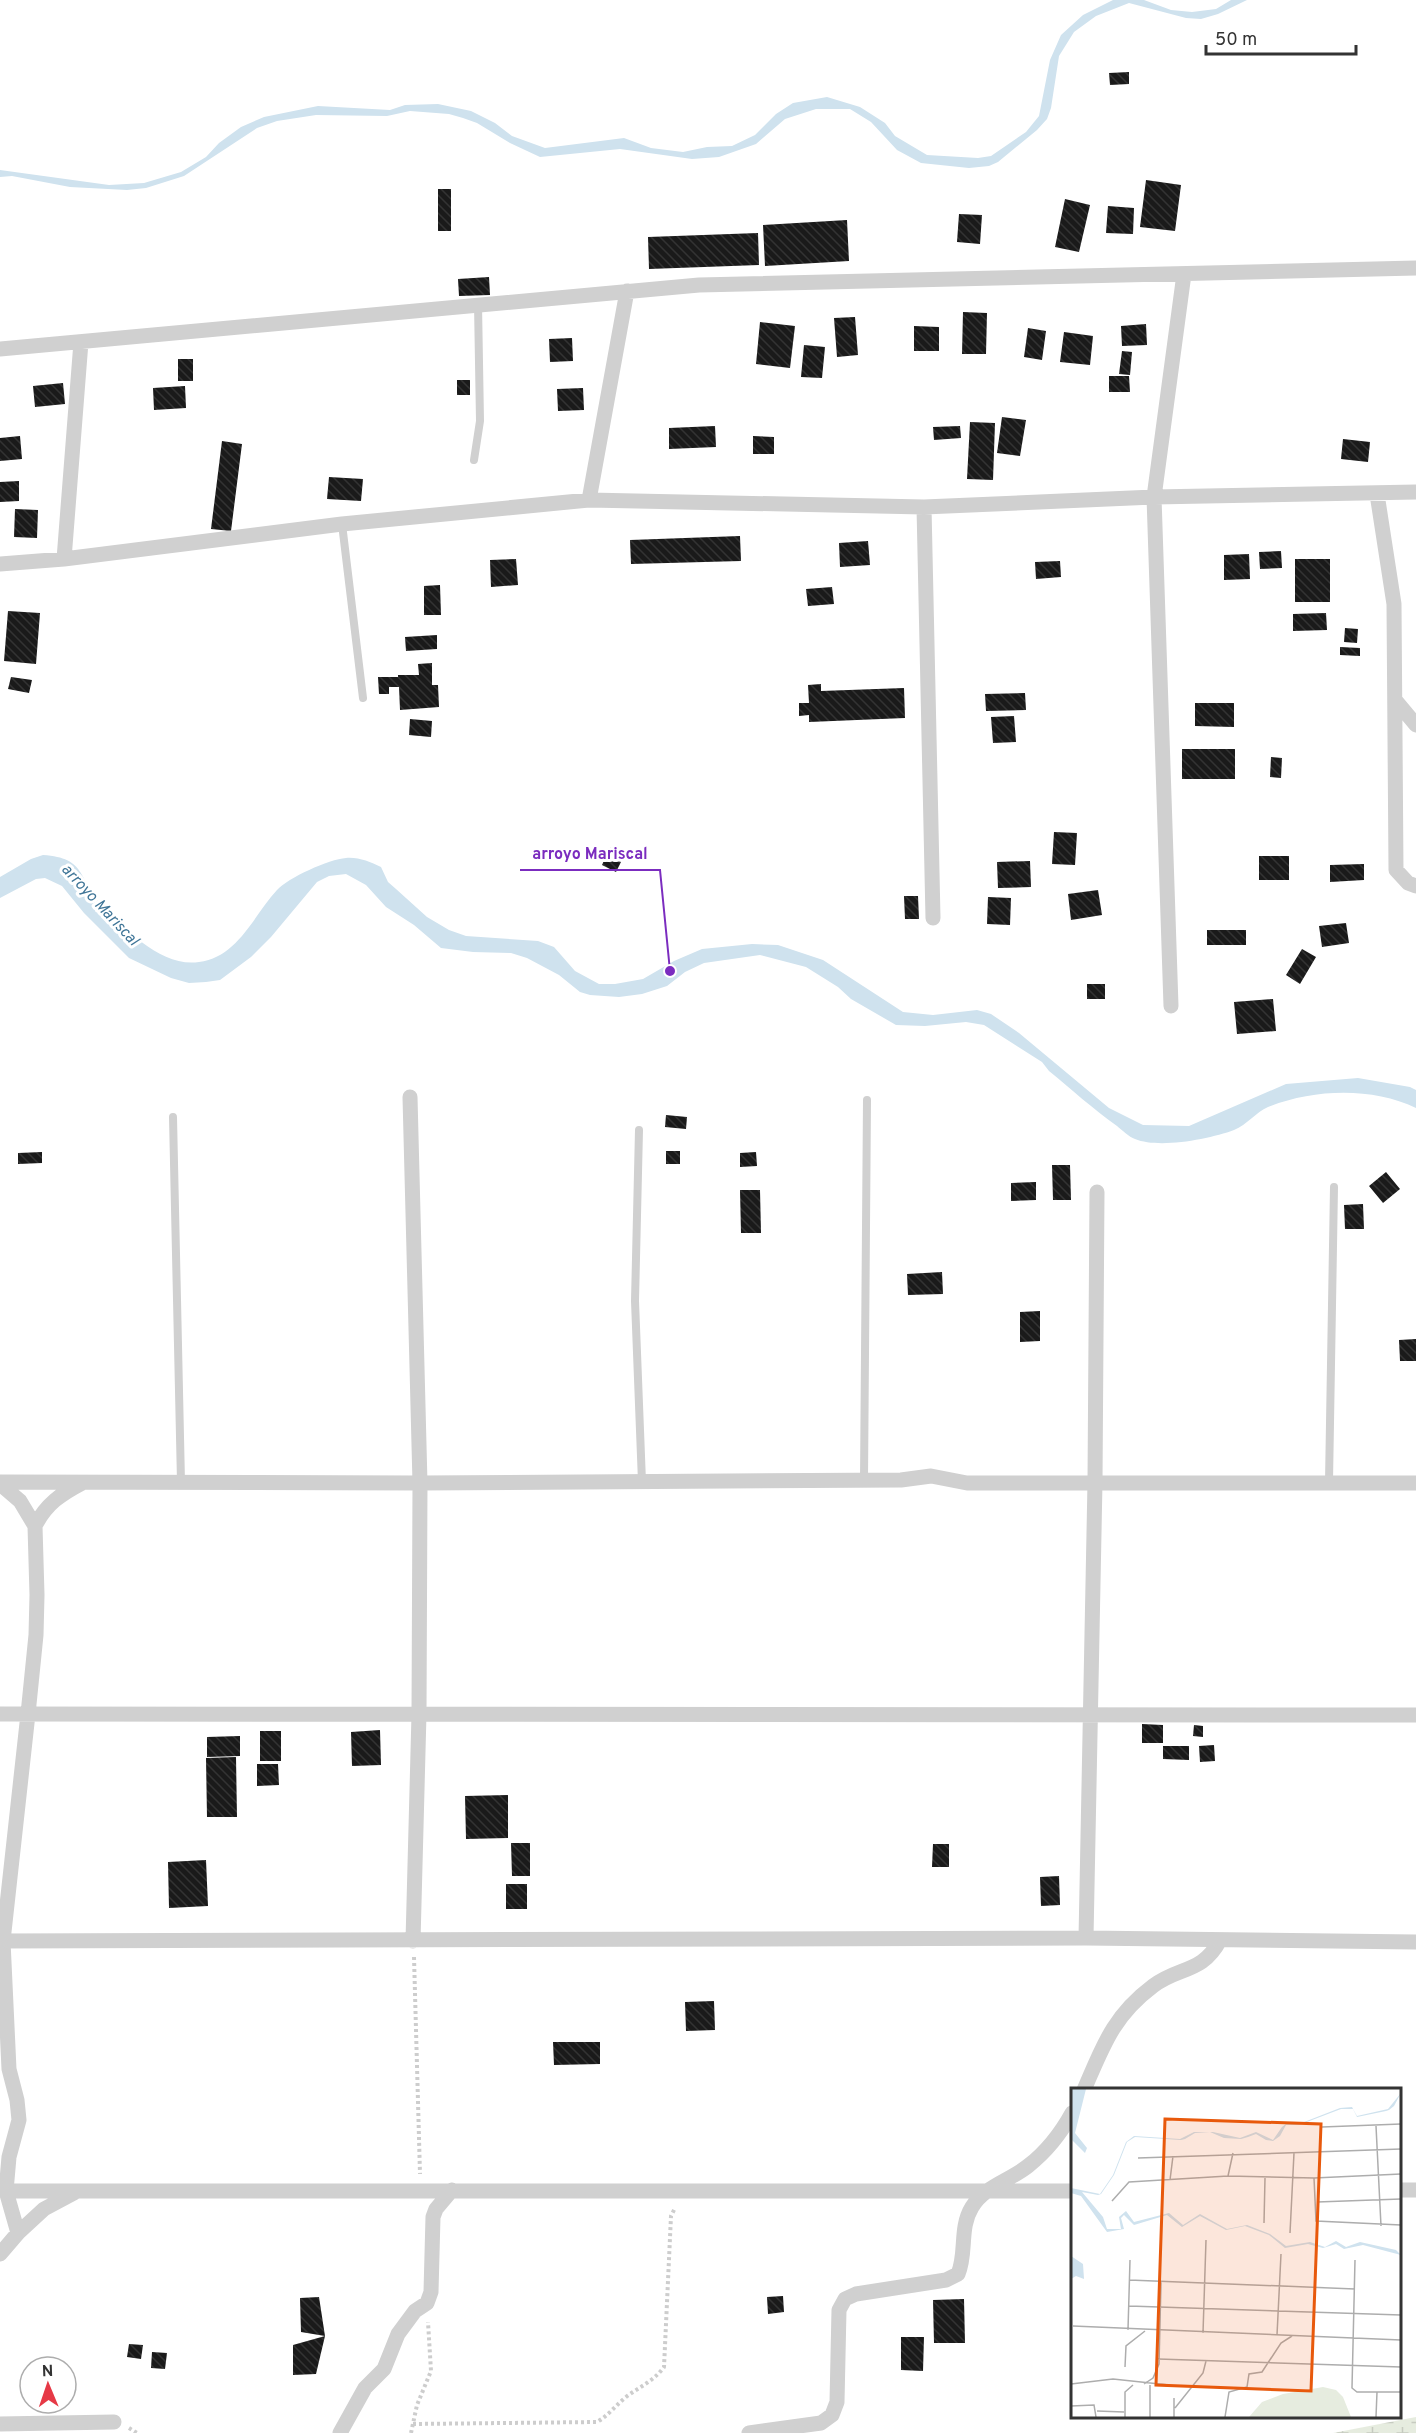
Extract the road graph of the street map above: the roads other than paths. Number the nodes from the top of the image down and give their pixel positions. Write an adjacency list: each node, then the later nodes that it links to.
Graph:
1 (1416, 268): 2 (street)
2 (1184, 274): 3 (street); 10 (street)
3 (627, 291): 4 (street); 11 (street)
4 (478, 304): 5 (street); 7 (lane)
5 (81, 342): 6 (street); 14 (street)
6 (0, 349)
7 (474, 460)
8 (1416, 492): 9 (street)
9 (1377, 494): 10 (street); 17 (street)
10 (1154, 497): 12 (street); 21 (street)
11 (589, 500): 12 (street); 13 (street)
12 (924, 507): 20 (street)
13 (342, 524): 14 (street); 16 (lane)
14 (64, 558): 15 (street)
15 (0, 564)
16 (363, 698)
17 (1396, 701): 18 (street); 19 (street)
18 (1416, 724)
19 (1416, 886)
20 (933, 918)
21 (1171, 1006)
22 (410, 1097): 36 (street)
23 (867, 1100): 28 (lane)
24 (173, 1117): 30 (lane)
25 (639, 1130): 31 (lane)
26 (1334, 1187): 33 (lane)
27 (1097, 1192): 32 (street)
28 (864, 1480): 31 (street); 32 (street)
29 (85, 1482): 30 (street); 34 (street); 37 (street)
30 (181, 1482): 36 (street)
31 (642, 1482): 36 (street)
32 (1095, 1482): 33 (street); 41 (street)
33 (1329, 1482): 35 (street)
34 (0, 1483): 37 (street)
35 (1416, 1483)
36 (420, 1484): 40 (street)
37 (35, 1526): 39 (street)
38 (0, 1714): 39 (street)
39 (28, 1714): 40 (street); 45 (street)
40 (419, 1714): 41 (street); 46 (street)
41 (1090, 1714): 42 (street); 43 (street)
42 (1416, 1715)
43 (1086, 1938): 44 (street); 46 (street)
44 (1220, 1940): 47 (street); 48 (street)
45 (1, 1941): 46 (street); 51 (street)
46 (414, 1941)
47 (1416, 1942)
48 (1085, 2088)
49 (1071, 2114): 54 (street)
50 (452, 2190): 52 (street); 54 (street); 59 (street)
51 (3, 2191): 52 (street); 55 (street)
52 (77, 2191): 55 (street)
53 (1071, 2191): 54 (street)
54 (983, 2192): 60 (street)
55 (18, 2233): 56 (street)
56 (0, 2254)
57 (114, 2422): 58 (street)
58 (0, 2424)
59 (340, 2433)
60 (749, 2433)

